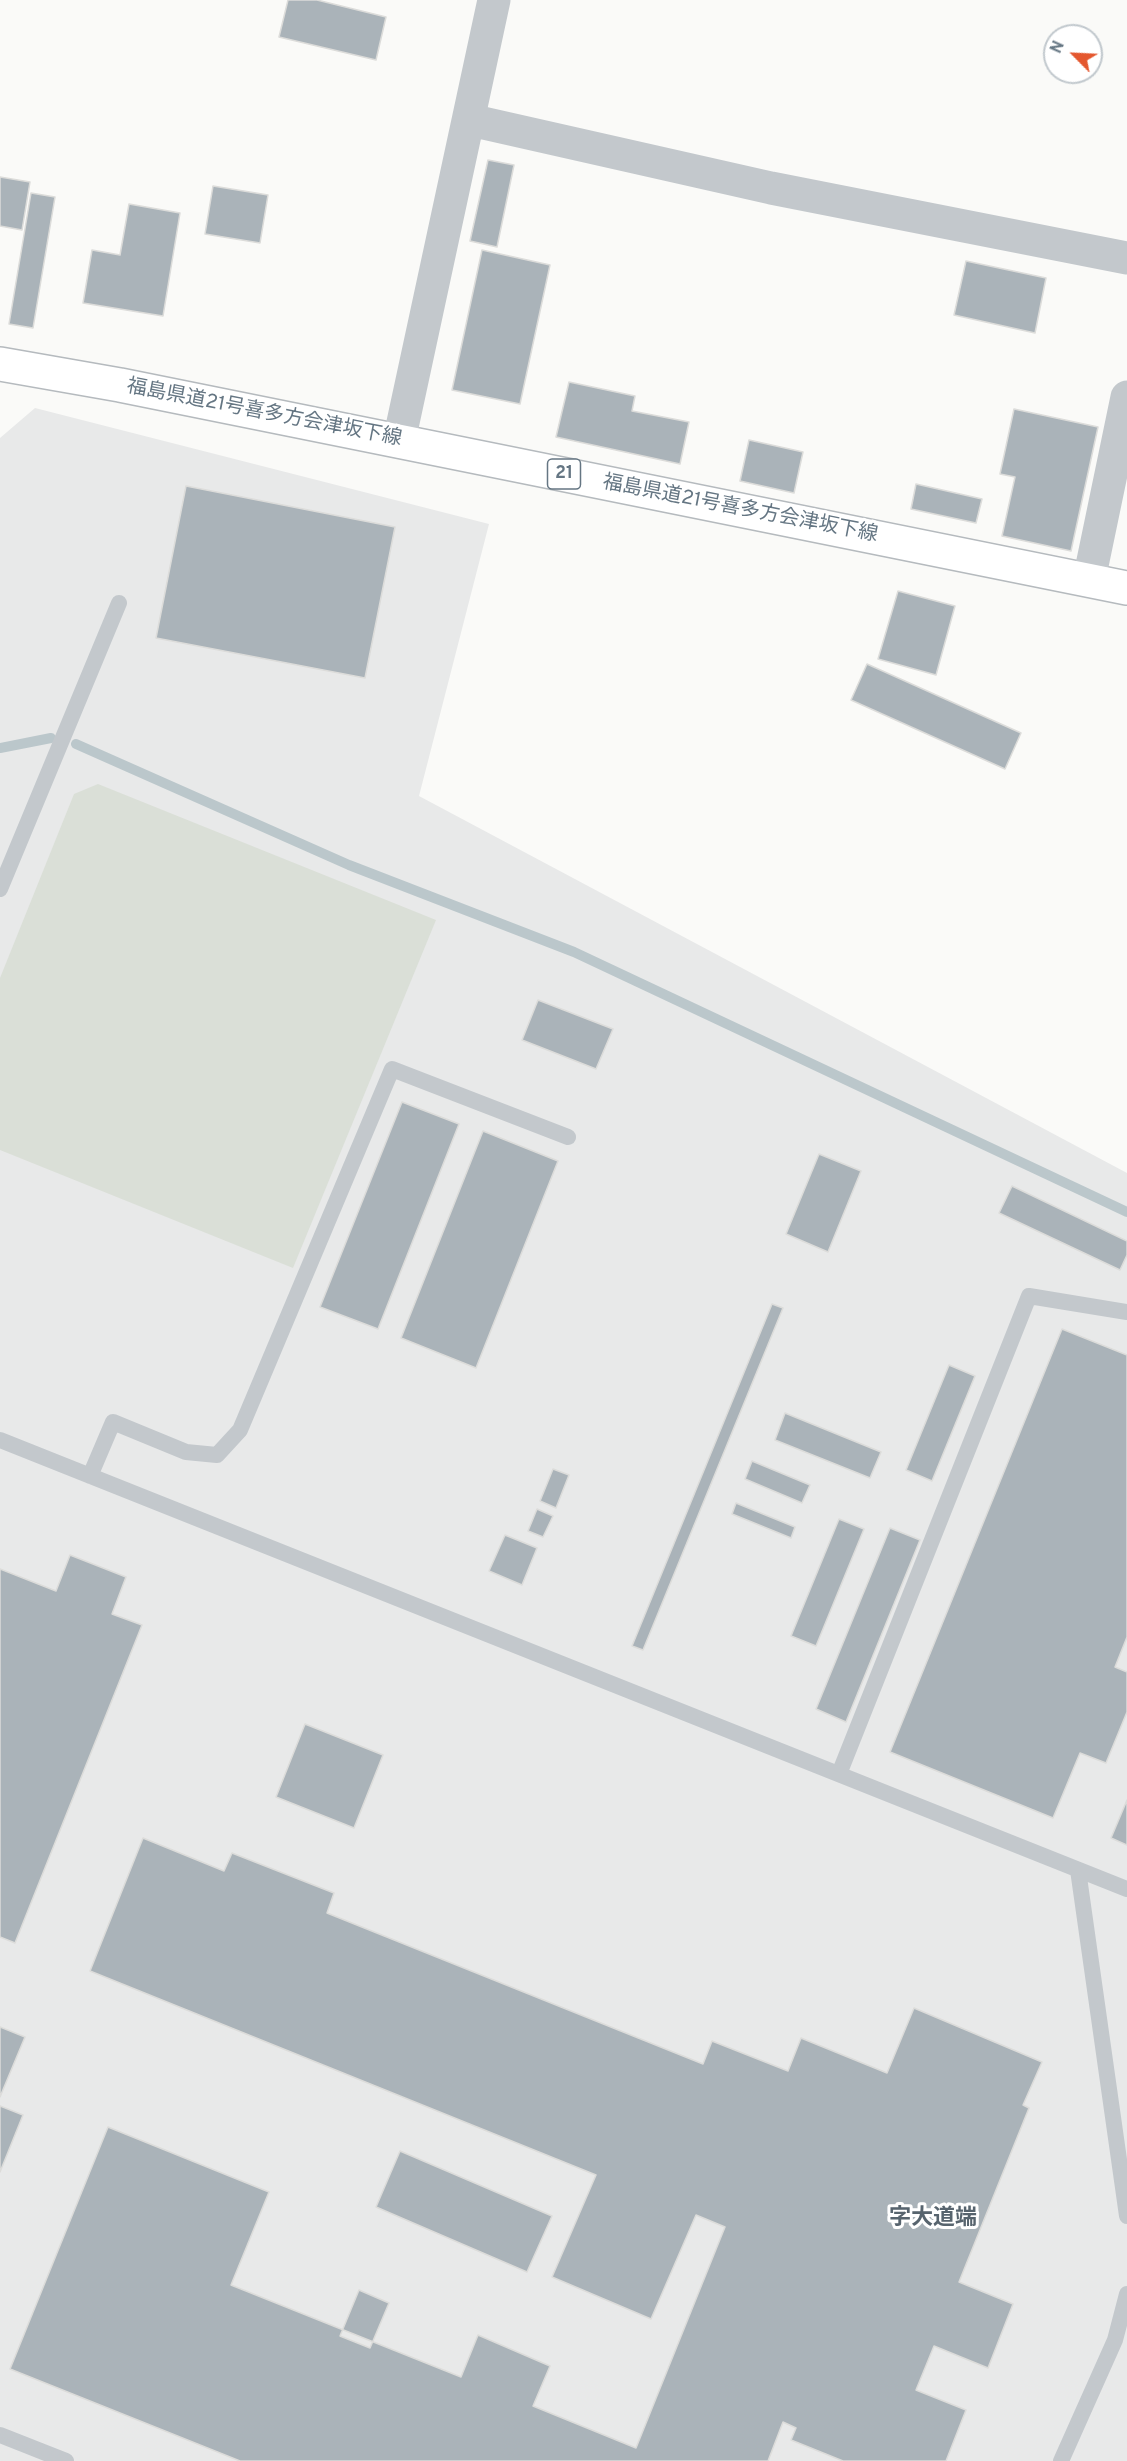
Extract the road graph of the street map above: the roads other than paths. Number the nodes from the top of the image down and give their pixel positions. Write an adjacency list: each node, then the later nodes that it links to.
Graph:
1 (494, 0): 2 (street)
2 (470, 120): 3 (street); 6 (street)
3 (1127, 258)
4 (2, 368): 6 (main road, 福島県道21号喜多方会津坂下線 / 21)
5 (1127, 397): 7 (street)
6 (399, 441): 7 (main road, 福島県道21号喜多方会津坂下線 / 21)
7 (1089, 580): 8 (main road, 福島県道21号喜多方会津坂下線 / 21)
8 (1127, 588)
9 (119, 603): 10 (lane)
10 (0, 889)
11 (568, 1137): 14 (lane)
12 (1127, 1312): 15 (lane)
13 (0, 1440): 14 (lane)
14 (90, 1476): 15 (lane)
15 (839, 1774): 16 (lane)
16 (1078, 1870): 17 (lane); 18 (lane)
17 (1127, 1889)
18 (1127, 2216)
19 (1127, 2294): 22 (lane)
20 (0, 2435): 21 (lane)
21 (66, 2461)
22 (1061, 2461)

